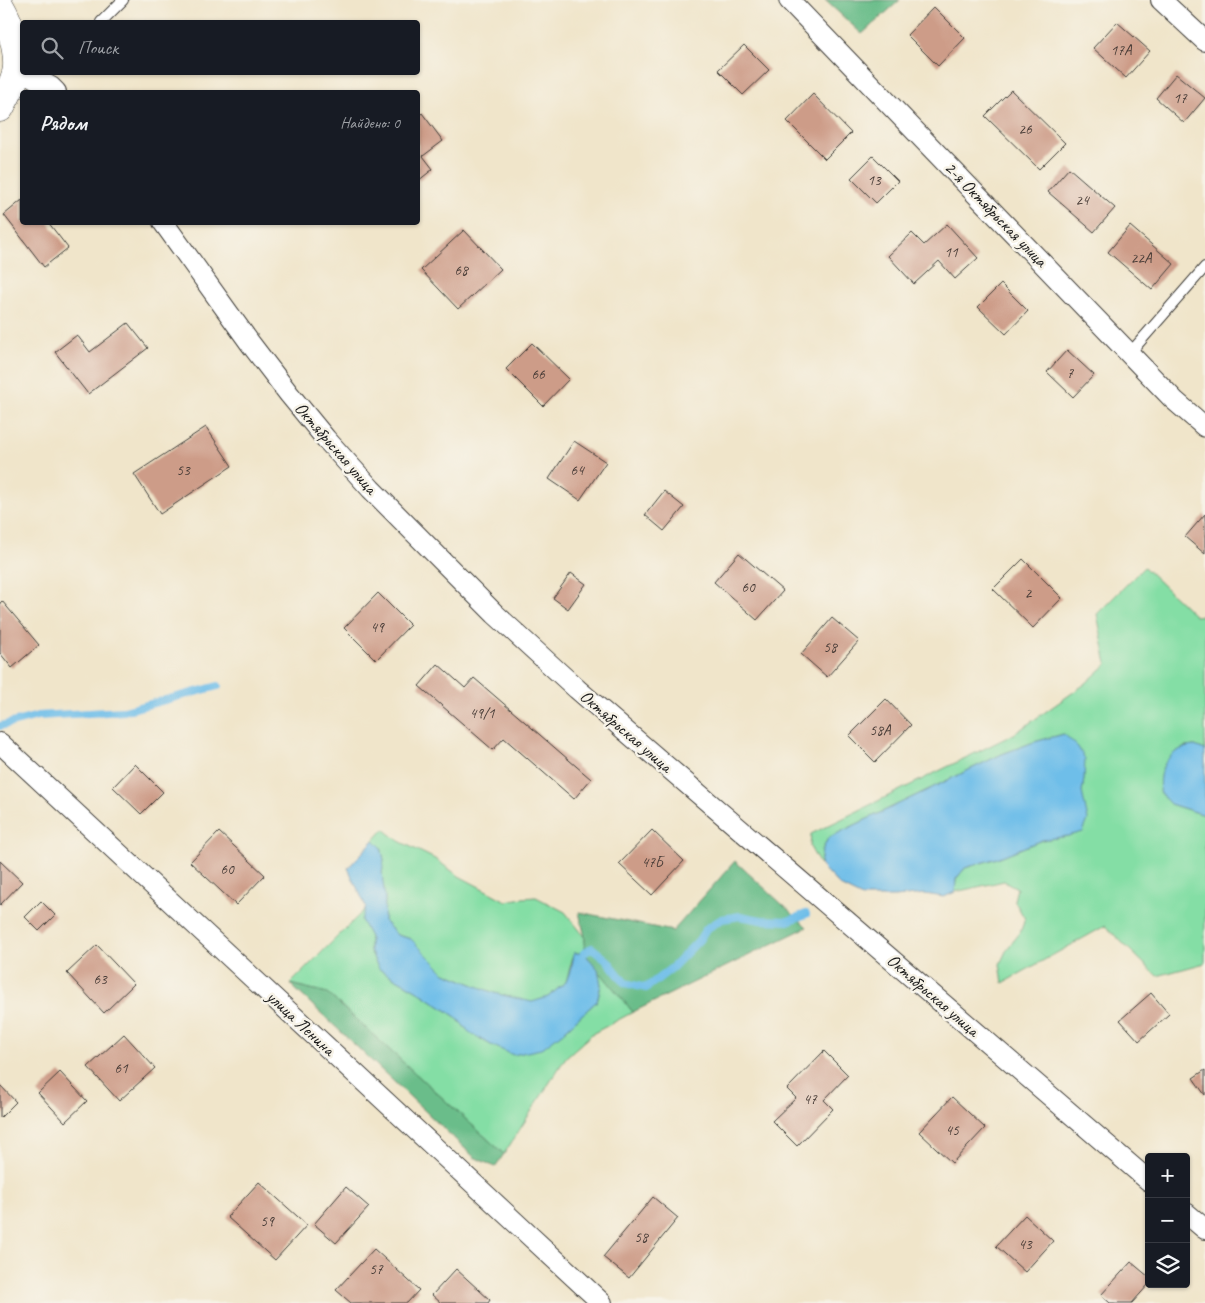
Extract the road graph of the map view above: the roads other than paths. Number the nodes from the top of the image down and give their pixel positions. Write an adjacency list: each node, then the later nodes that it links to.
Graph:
1 (123, 0): 5 (lane)
2 (789, 0): 14 (street, 2-я Октябрьская улица)
3 (1161, 0): 6 (street)
4 (0, 6): 7 (street)
5 (102, 20)
6 (1205, 41)
7 (20, 63)
8 (20, 73): 11 (street)
9 (31, 75): 10 (street)
10 (54, 90)
11 (0, 108)
12 (165, 225): 17 (street, Октябрьская улица)
13 (1205, 267): 14 (lane)
14 (1130, 353): 15 (street, 2-я Октябрьская улица)
15 (1205, 426)
16 (0, 743): 20 (street, улица Ленина)
17 (1145, 1178)
18 (1190, 1216): 19 (street)
19 (1205, 1229)
20 (602, 1303)

